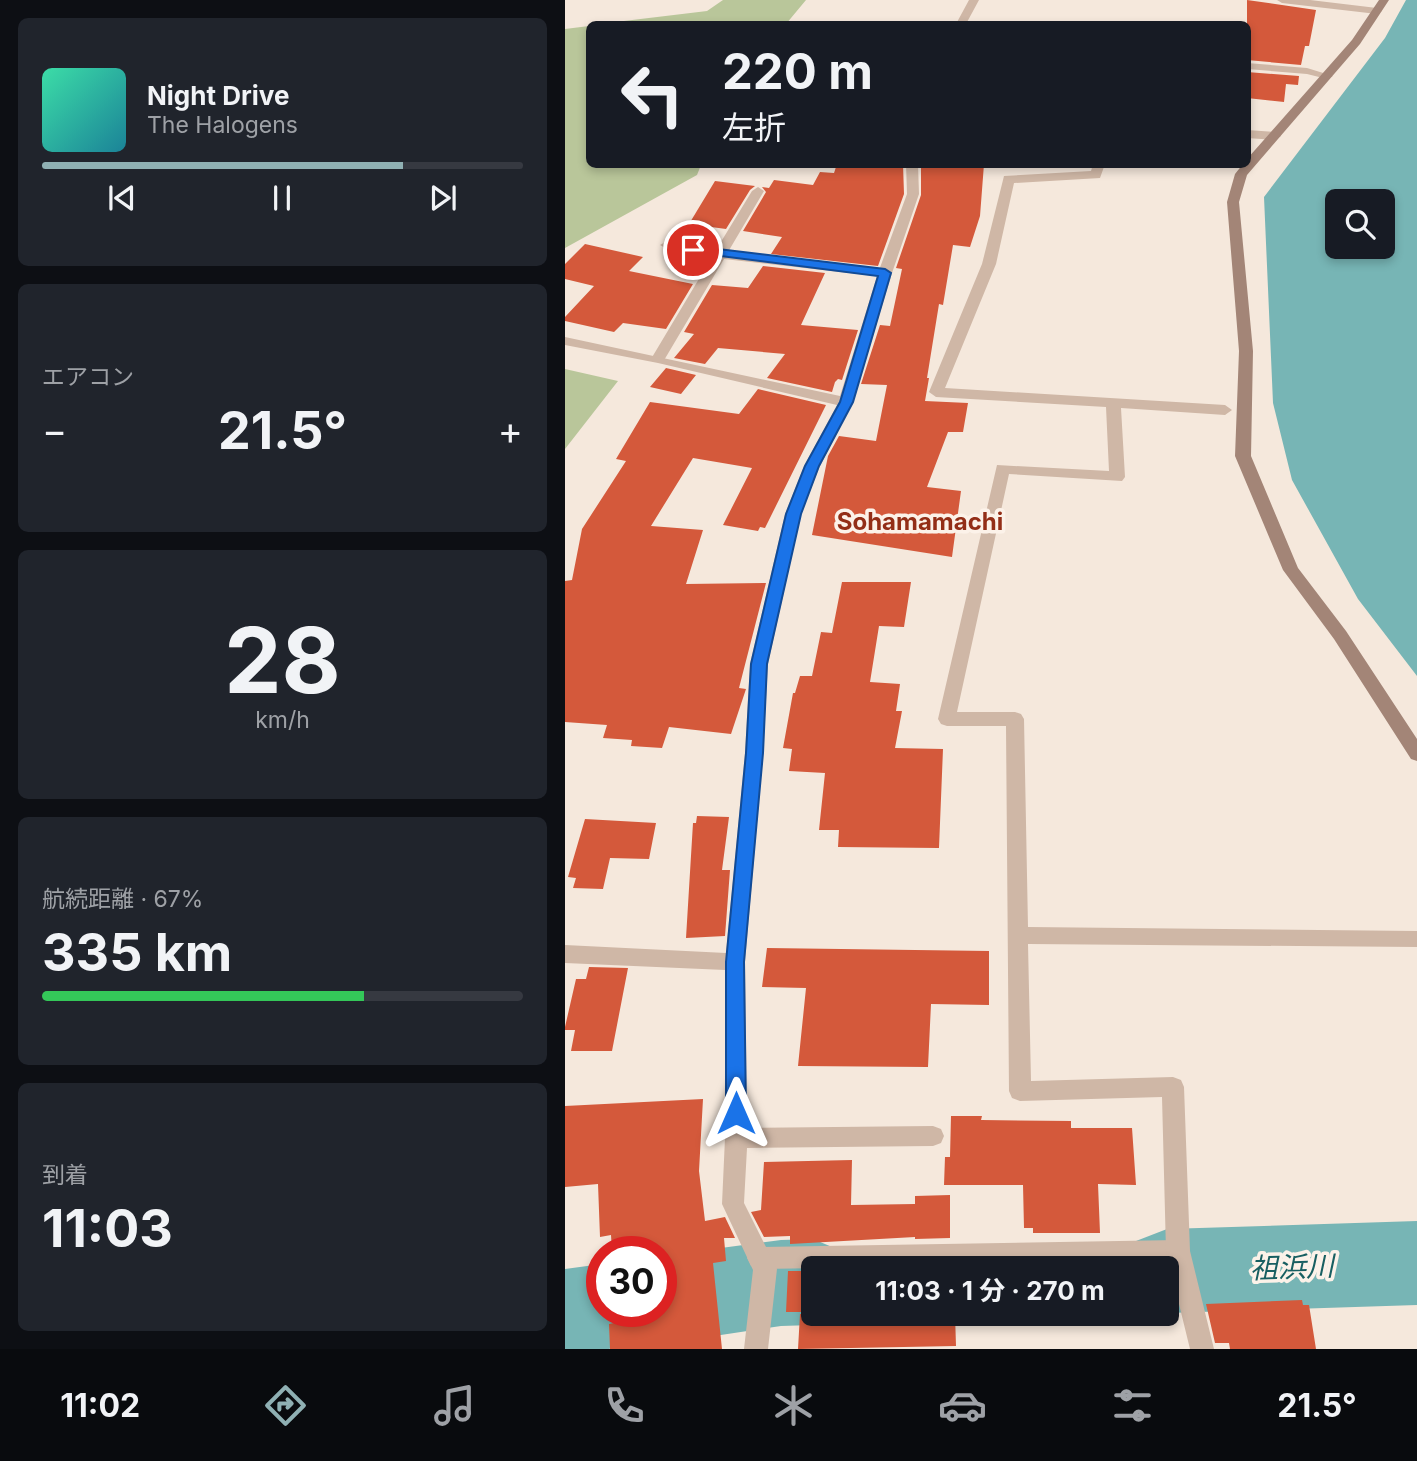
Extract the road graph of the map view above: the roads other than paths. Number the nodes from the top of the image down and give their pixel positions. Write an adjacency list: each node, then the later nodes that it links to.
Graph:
1 (974, 0): 4 (street)
2 (1283, 0): 3 (street)
3 (1380, 5): 6 (street)
4 (964, 21)
5 (1251, 66): 6 (street)
6 (1327, 76): 8 (street)
7 (1251, 134): 8 (street)
8 (1275, 136): 9 (street)
9 (1251, 158)
10 (912, 168): 16 (street)
11 (1098, 168): 20 (street)
12 (1243, 168): 22 (street)
13 (758, 191): 15 (street)
14 (667, 245): 15 (street)
15 (720, 255): 16 (street); 18 (street)
16 (885, 273): 19 (street)
17 (565, 341): 18 (street)
18 (658, 359): 19 (street)
19 (846, 402): 26 (street)
20 (1113, 403): 21 (street); 23 (street)
21 (1225, 410)
22 (1417, 754)
23 (1018, 936): 24 (street); 29 (street)
24 (1417, 939)
25 (565, 954): 26 (street)
26 (735, 962): 28 (street)
27 (933, 1136): 28 (street)
28 (736, 1138): 30 (street)
29 (1179, 1251): 30 (street); 32 (street)
30 (762, 1264): 31 (street)
31 (756, 1349)
32 (1202, 1349)

